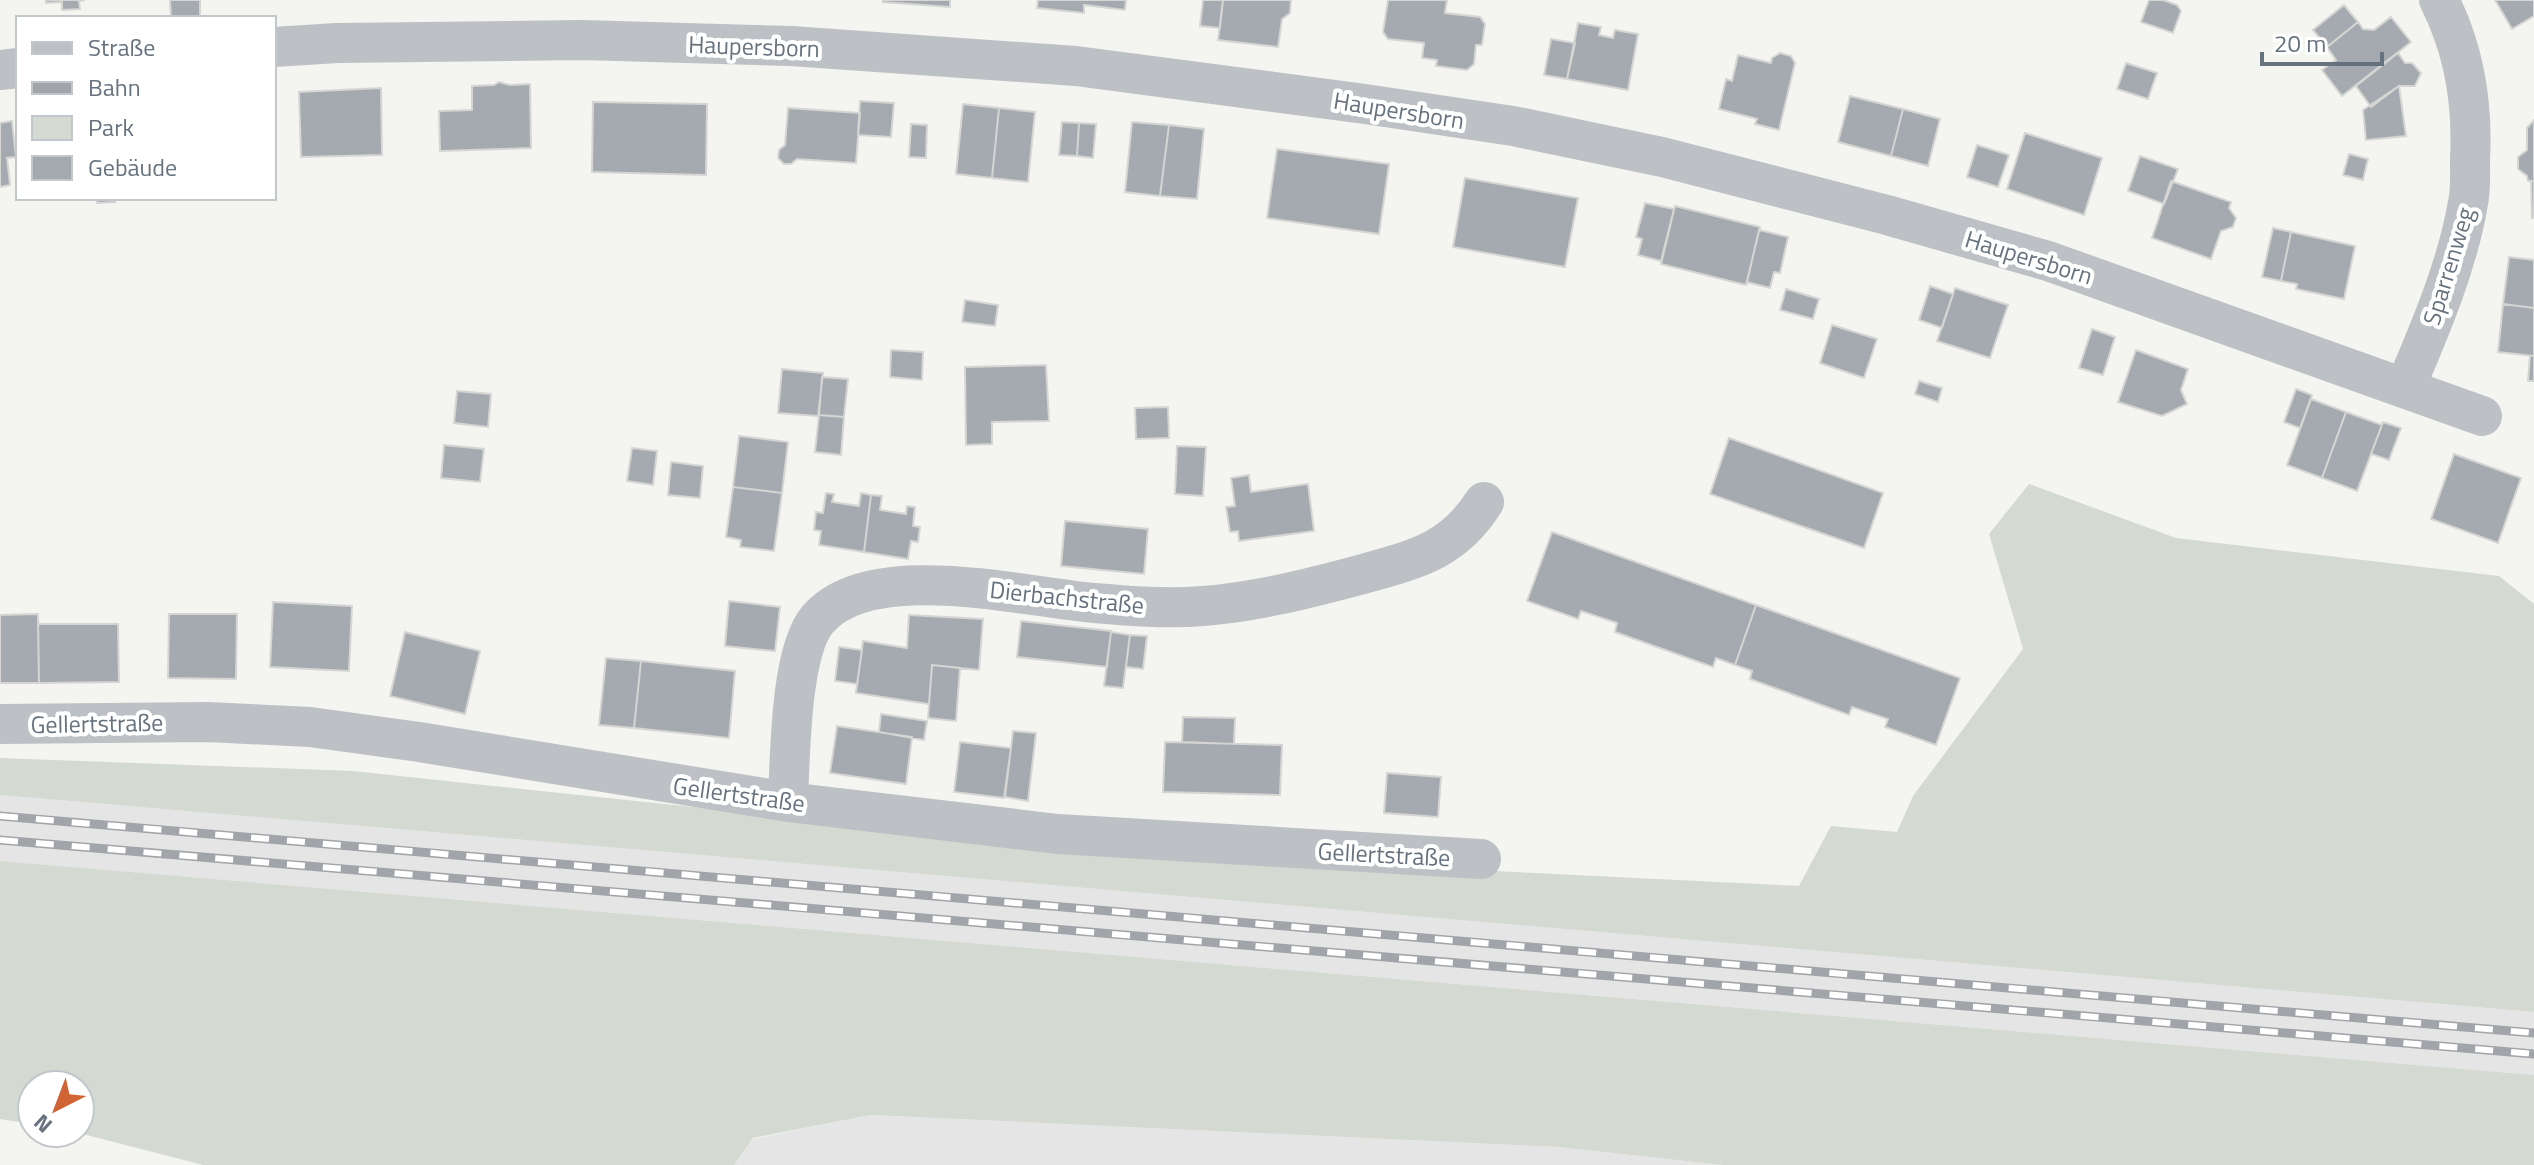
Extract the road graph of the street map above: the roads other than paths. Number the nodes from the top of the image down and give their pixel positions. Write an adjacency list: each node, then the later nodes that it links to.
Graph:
1 (2439, 0): 3 (street, Sparrenweg)
2 (276, 47): 3 (street, Haupersborn)
3 (2405, 388): 4 (street, Haupersborn)
4 (2482, 416)
5 (1484, 502): 7 (street, Dierbachstraße)
6 (0, 724): 7 (street, Gellertstraße)
7 (788, 802): 8 (street, Gellertstraße)
8 (1481, 859)

